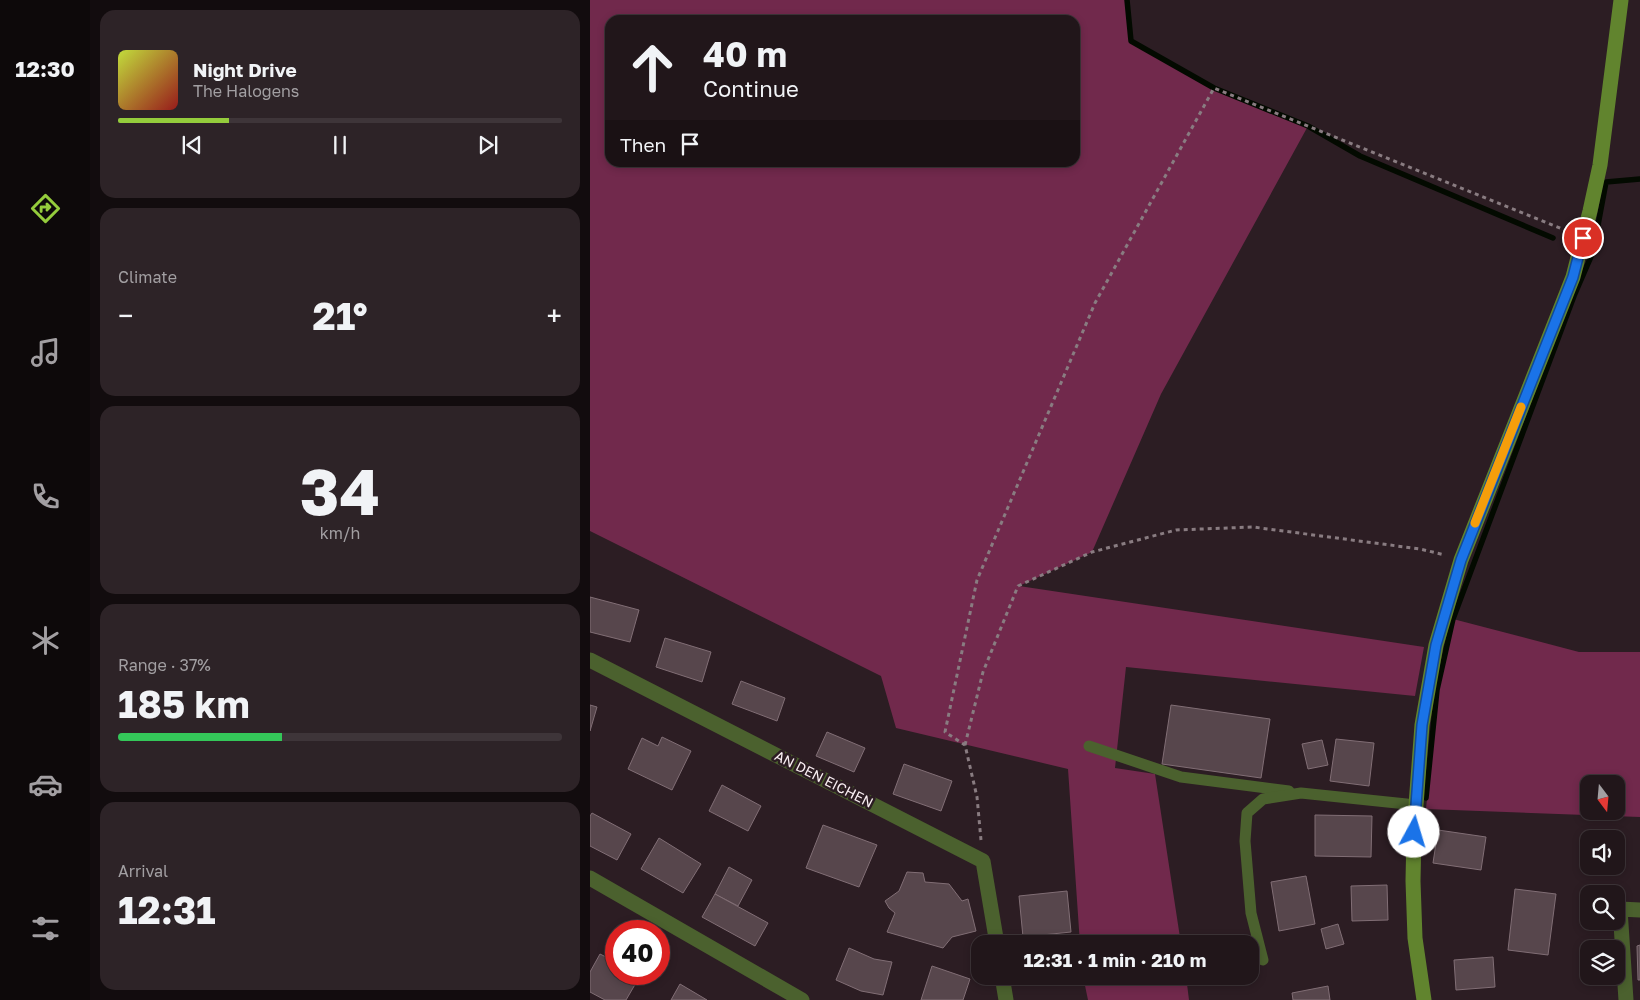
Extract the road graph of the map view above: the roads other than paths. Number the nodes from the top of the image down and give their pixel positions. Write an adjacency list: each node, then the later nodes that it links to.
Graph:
1 (1621, 0): 5 (street)
2 (590, 660): 8 (street, AN DEN EICHEN)
3 (1089, 746): 4 (lane)
4 (1300, 793): 5 (lane); 9 (lane)
5 (1416, 805): 13 (street)
6 (590, 878): 11 (street)
7 (1640, 910): 14 (street)
8 (995, 935)
9 (1263, 960)
10 (1004, 985): 12 (street)
11 (802, 1000)
12 (1006, 1000)
13 (1424, 1000)
14 (1626, 1000)

